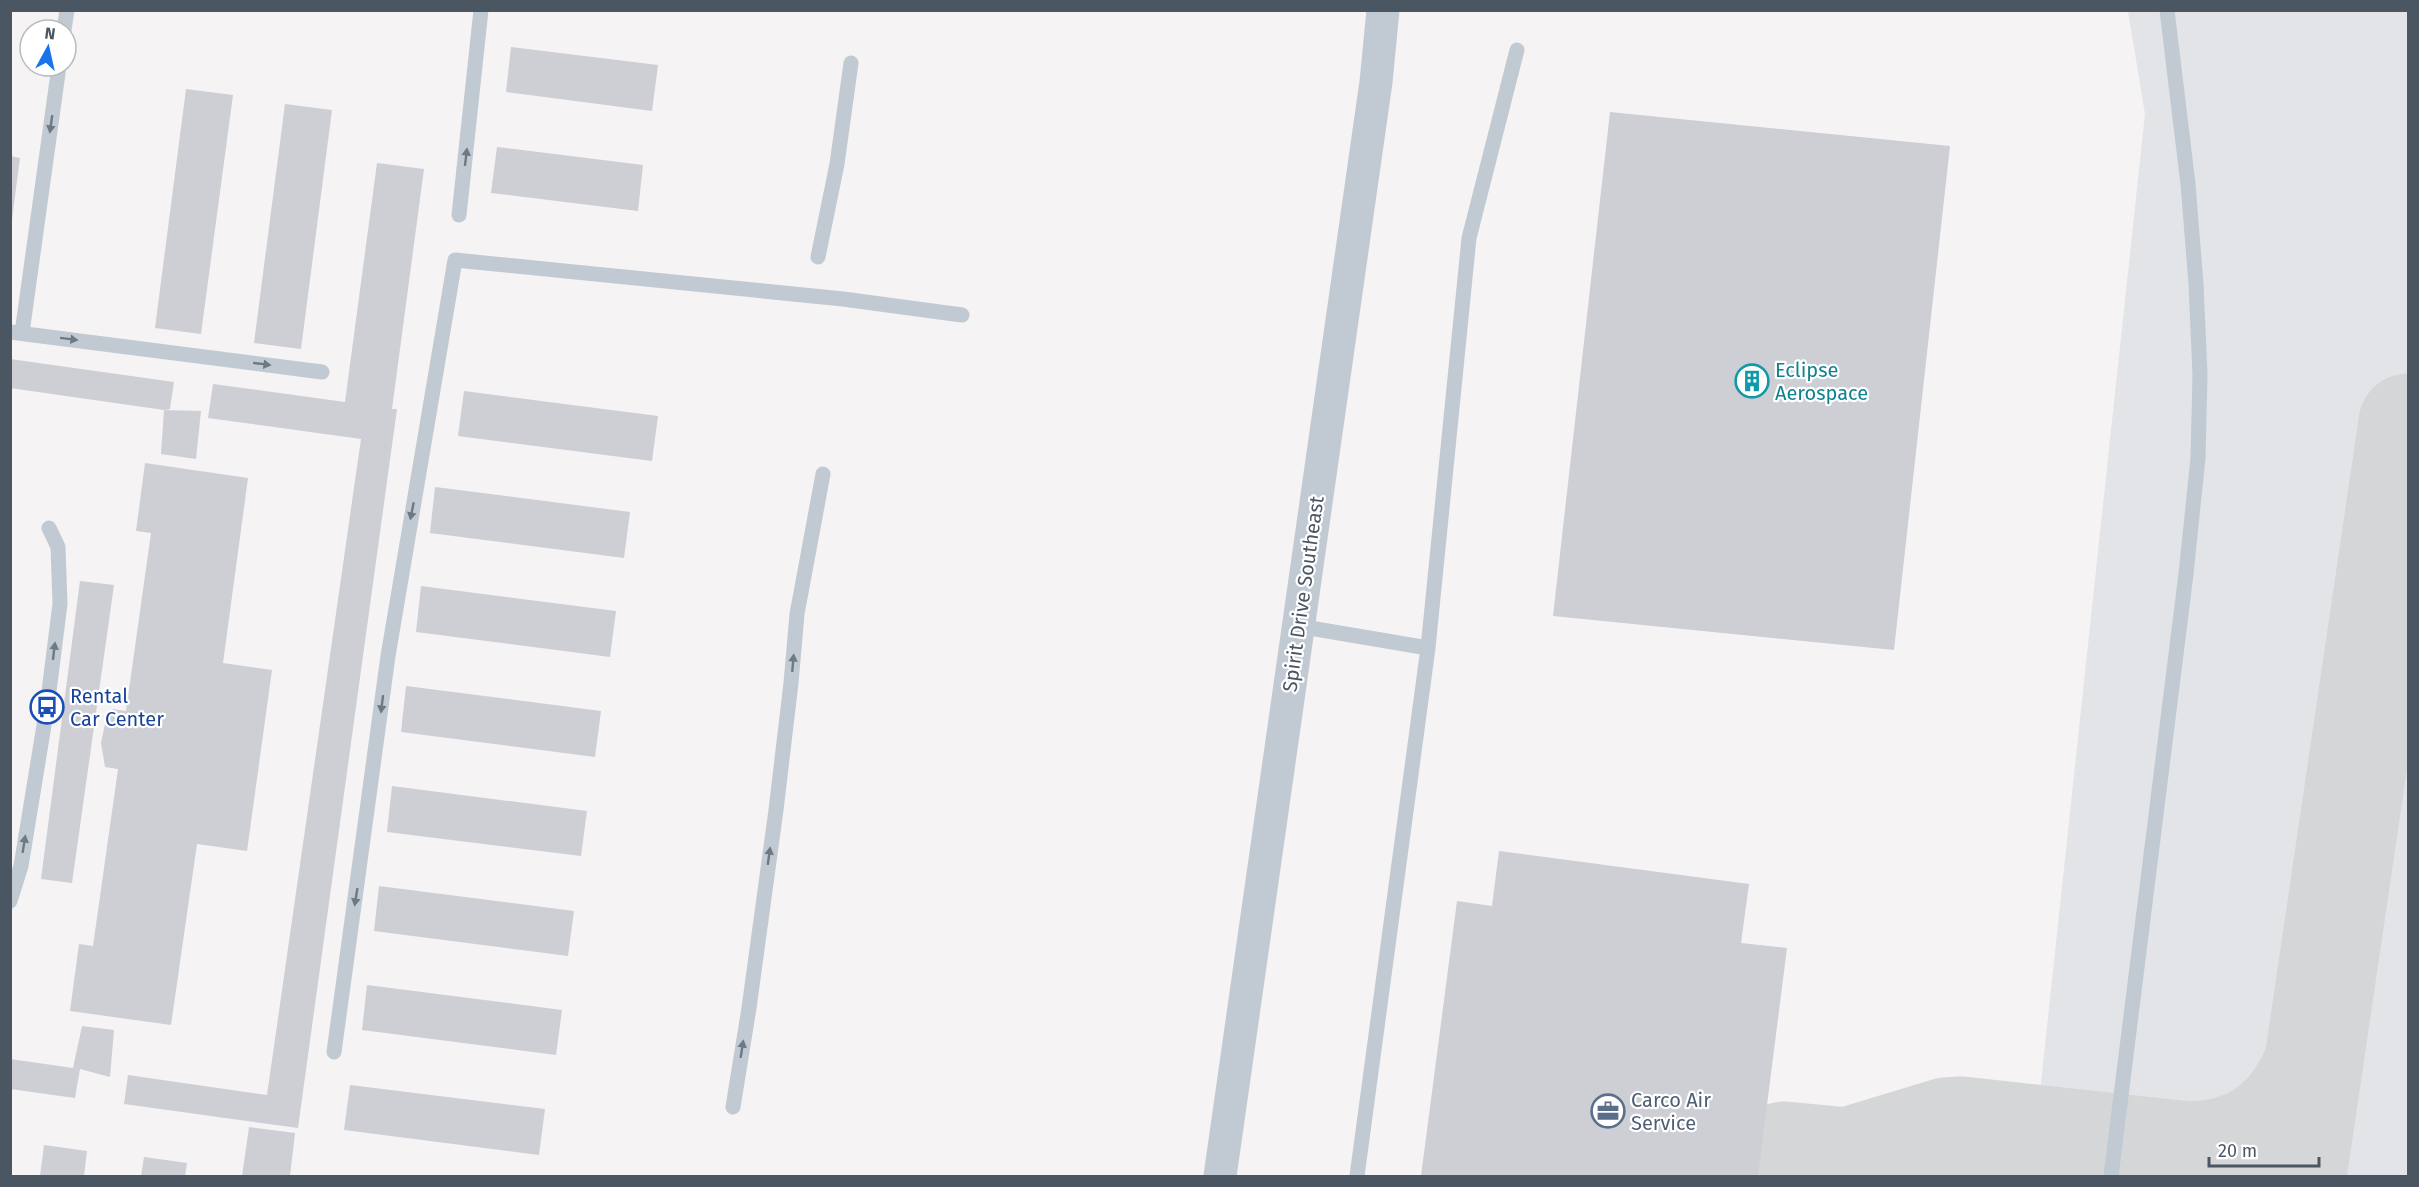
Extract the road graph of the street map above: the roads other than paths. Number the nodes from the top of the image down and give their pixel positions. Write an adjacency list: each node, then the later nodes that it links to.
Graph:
1 (481, 10): 7 (lane, one-way to 1)
2 (1383, 10): 14 (street, Spirit Drive Southeast)
3 (2167, 10): 21 (lane)
4 (1517, 50): 15 (lane)
5 (851, 63): 8 (lane)
6 (57, 78): 10 (lane, one-way to 10)
7 (459, 215)
8 (818, 257)
9 (962, 315): 17 (lane, one-way to 17)
10 (16, 332): 11 (lane, one-way to 11)
11 (322, 372)
12 (823, 474): 18 (lane, one-way to 12)
13 (49, 528): 16 (lane, one-way to 13)
14 (1299, 626): 15 (lane); 19 (street, Spirit Drive Southeast)
15 (1428, 648): 20 (lane)
16 (10, 901)
17 (334, 1052)
18 (733, 1107)
19 (1220, 1176)
20 (1357, 1176)
21 (2111, 1176)

